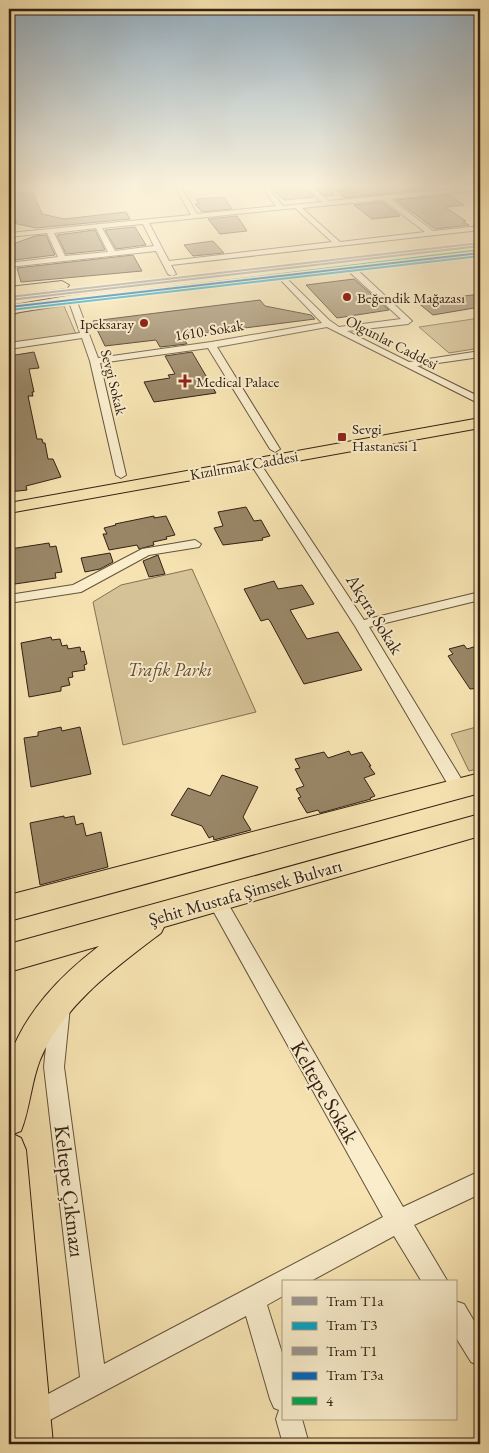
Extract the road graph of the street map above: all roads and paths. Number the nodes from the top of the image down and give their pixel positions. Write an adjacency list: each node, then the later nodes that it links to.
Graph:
1 (59, 253): 7 (street)
2 (112, 253): 7 (street)
3 (162, 253): 10 (street)
4 (279, 253): 10 (street)
5 (310, 253): 10 (highway)
6 (468, 253): 8 (highway)
7 (62, 259): 9 (street)
8 (348, 264): 11 (highway); 18 (street)
9 (9, 265)
10 (170, 269): 12 (highway)
11 (279, 273): 15 (highway); 17 (street, Olgunlar Caddesi)
12 (133, 278)
13 (73, 284): 14 (highway)
14 (9, 289)
15 (72, 299): 16 (highway); 19 (street, Sevgi Sokak)
16 (9, 310)
17 (328, 324): 18 (street, Olgunlar Caddesi); 20 (street, 1610. Sokak)
18 (337, 330): 24 (street, Olgunlar Caddesi)
19 (86, 335): 21 (street); 23 (street, Sevgi Sokak)
20 (211, 345): 23 (street, 1610. Sokak); 28 (street)
21 (9, 346)
22 (480, 354): 24 (street)
23 (95, 361): 30 (street, Sevgi Sokak)
24 (407, 365): 25 (street, Olgunlar Caddesi)
25 (480, 401)
26 (480, 412): 28 (main road, Kızılırmak Caddesi)
27 (480, 422): 29 (main road, Kızılırmak Caddesi)
28 (275, 449): 30 (main road, Kızılırmak Caddesi)
29 (255, 463): 32 (main road, Kızılırmak Caddesi); 36 (street, Akçıra Sokak)
30 (121, 475): 31 (main road, Kızılırmak Caddesi)
31 (9, 495)
32 (9, 508)
33 (195, 544): 35 (street)
34 (480, 596): 36 (street)
35 (9, 599)
36 (361, 625): 37 (street, Akçıra Sokak)
37 (470, 786): 40 (main road)
38 (480, 825): 39 (main road, Şehit Mustafa Şimsek Bulvarı)
39 (217, 901): 41 (main road, Şehit Mustafa Şimsek Bulvarı); 47 (street, Keltepe Sokak)
40 (9, 908)
41 (163, 916): 42 (main road, Şehit Mustafa Şimsek Bulvarı); 43 (main road)
42 (9, 958)
43 (61, 998): 44 (main road); 54 (street, Keltepe Çıkmazı)
44 (9, 1119)
45 (9, 1150): 57 (main road)
46 (480, 1182): 47 (street)
47 (398, 1220): 48 (street); 49 (street, Keltepe Sokak)
48 (288, 1280)
49 (435, 1280)
50 (282, 1283): 51 (street)
51 (253, 1299): 54 (street); 55 (street)
52 (456, 1315): 53 (street)
53 (480, 1353)
54 (94, 1384): 57 (street)
55 (282, 1396)
56 (289, 1420): 58 (street)
57 (31, 1431)
58 (296, 1444)

